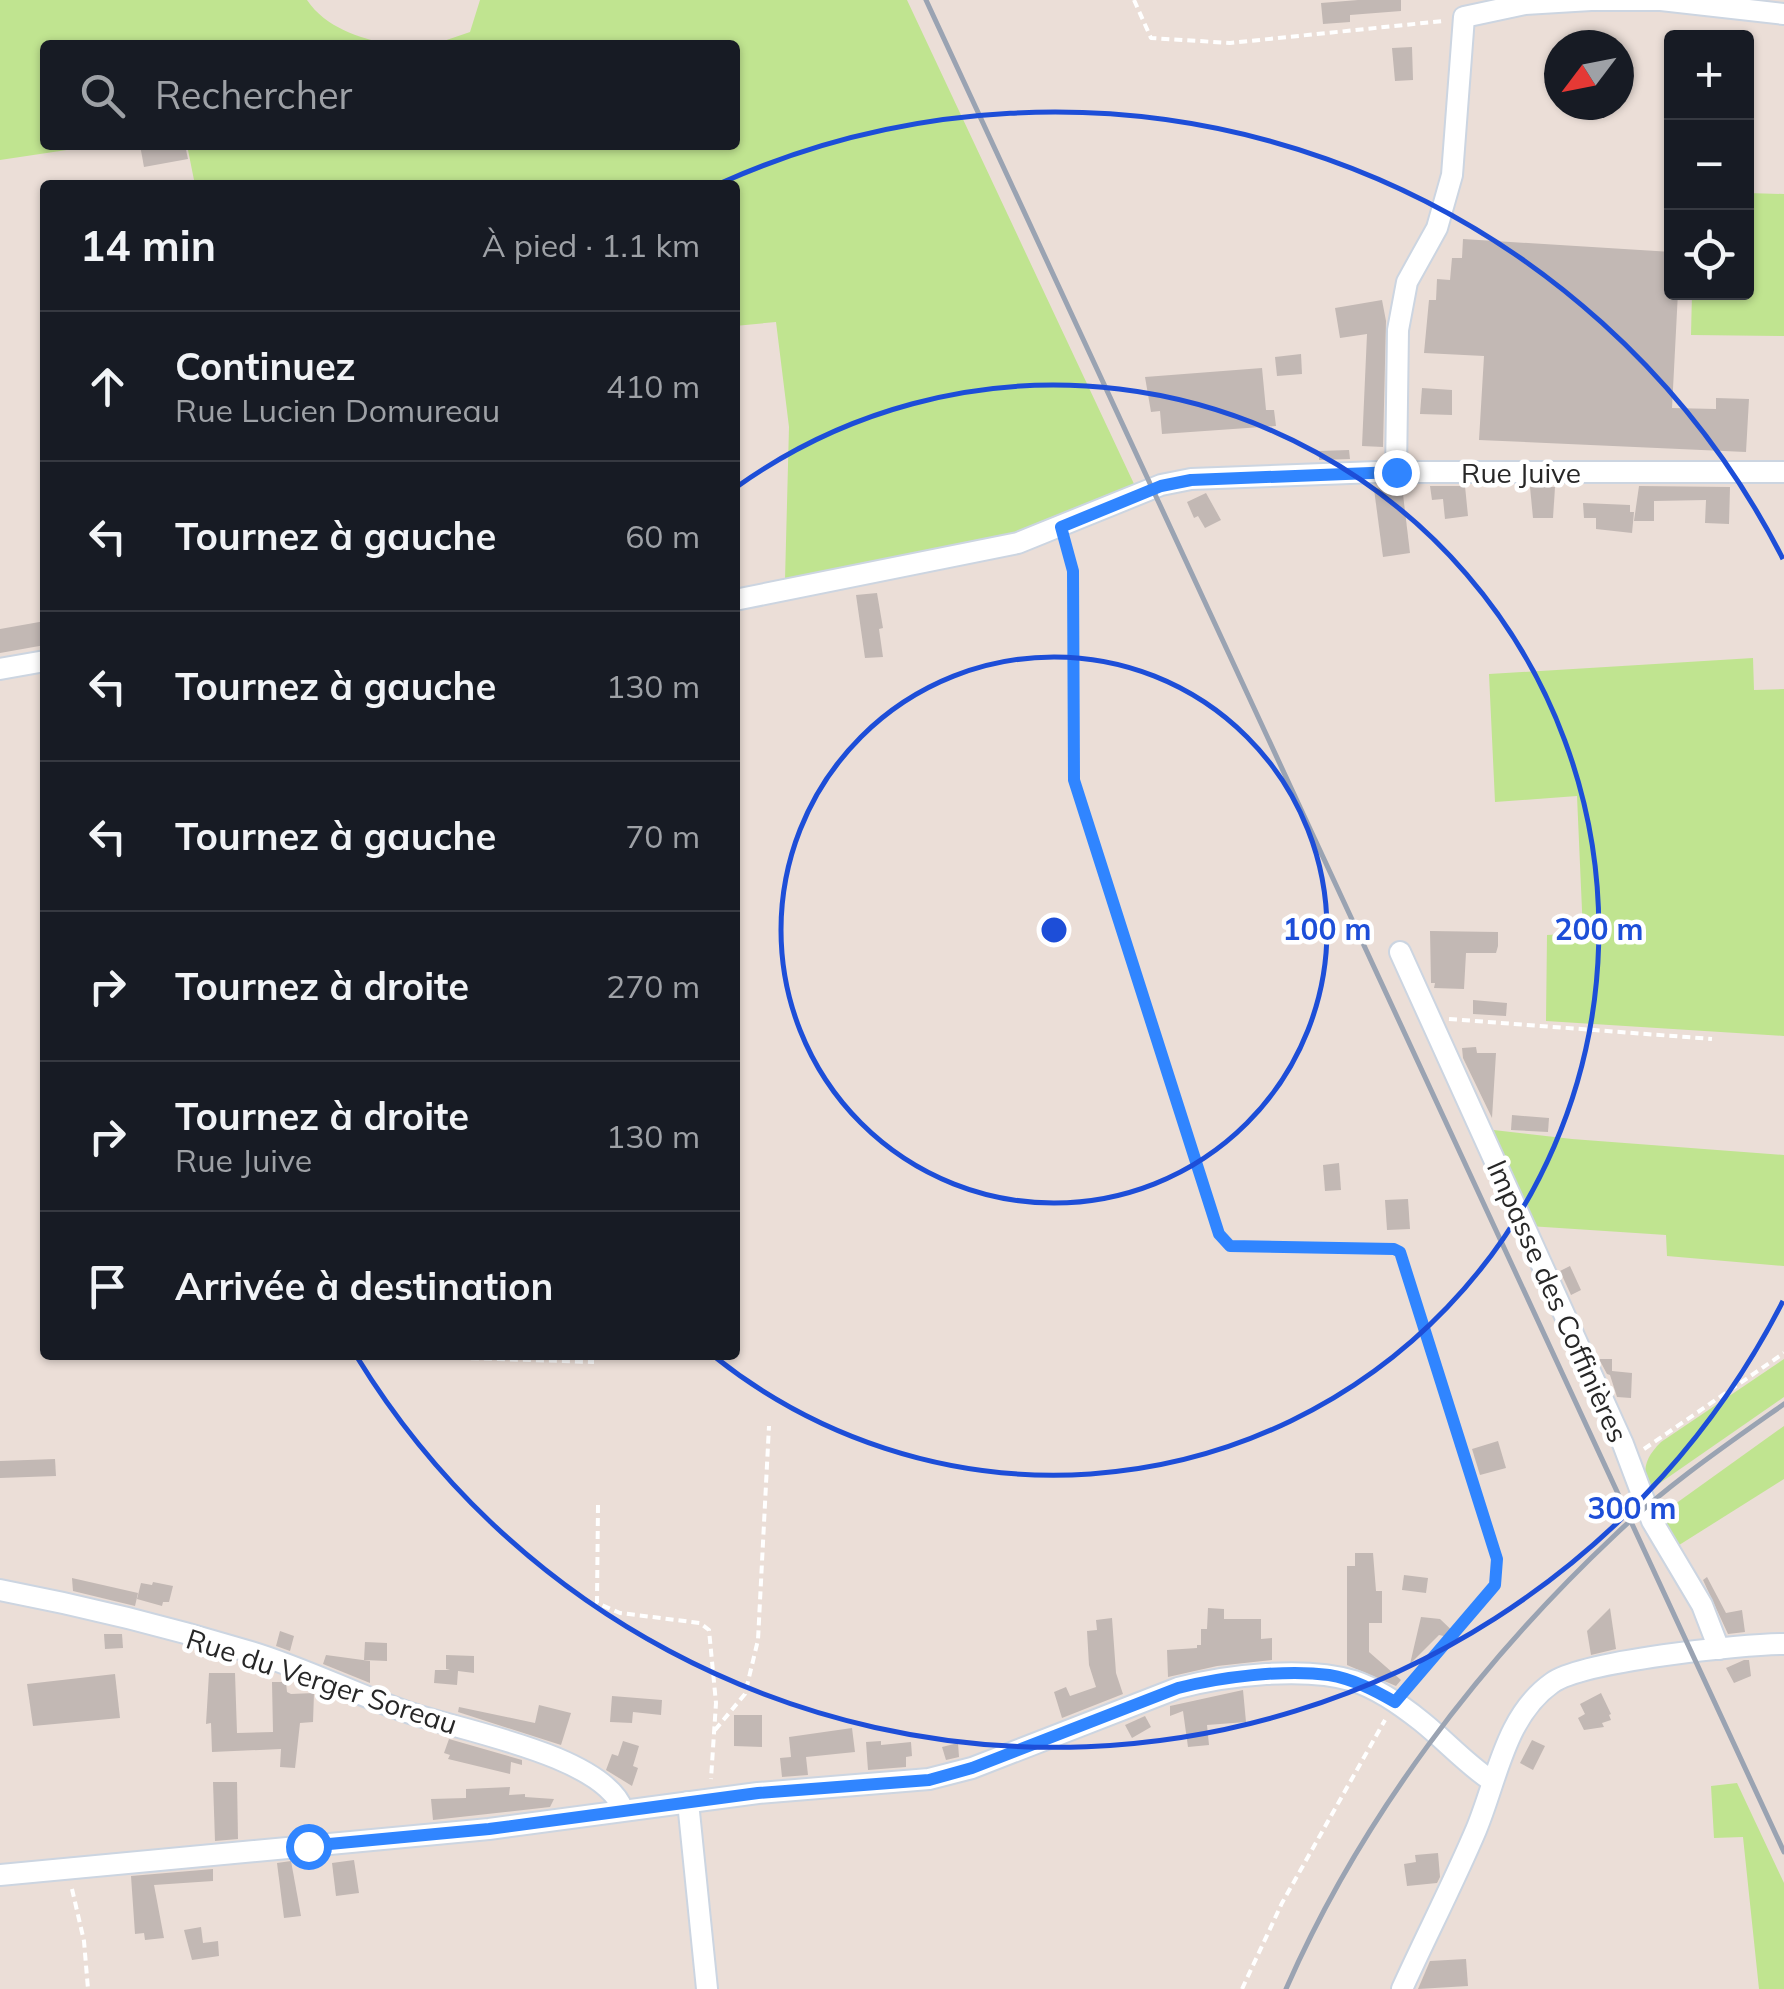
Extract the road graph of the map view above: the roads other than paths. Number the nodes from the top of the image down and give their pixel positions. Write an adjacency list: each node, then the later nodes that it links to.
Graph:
1 (1592, 0): 2 (street); 4 (street)
2 (1614, 0): 3 (street)
3 (1784, 14)
4 (1396, 472): 5 (street, Rue Juive); 6 (street, Rue Juive)
5 (1784, 472)
6 (740, 599)
7 (40, 662): 8 (street)
8 (0, 669)
9 (1400, 952): 12 (street, Impasse des Coffinières)
10 (0, 1590): 15 (street, Rue du Verger Soreau)
11 (1784, 1644): 12 (street)
12 (1719, 1649): 13 (street)
13 (1492, 1780): 14 (street); 18 (street)
14 (698, 1801): 15 (street); 17 (street)
15 (623, 1810): 16 (street)
16 (0, 1875)
17 (707, 1989)
18 (1402, 1989)

